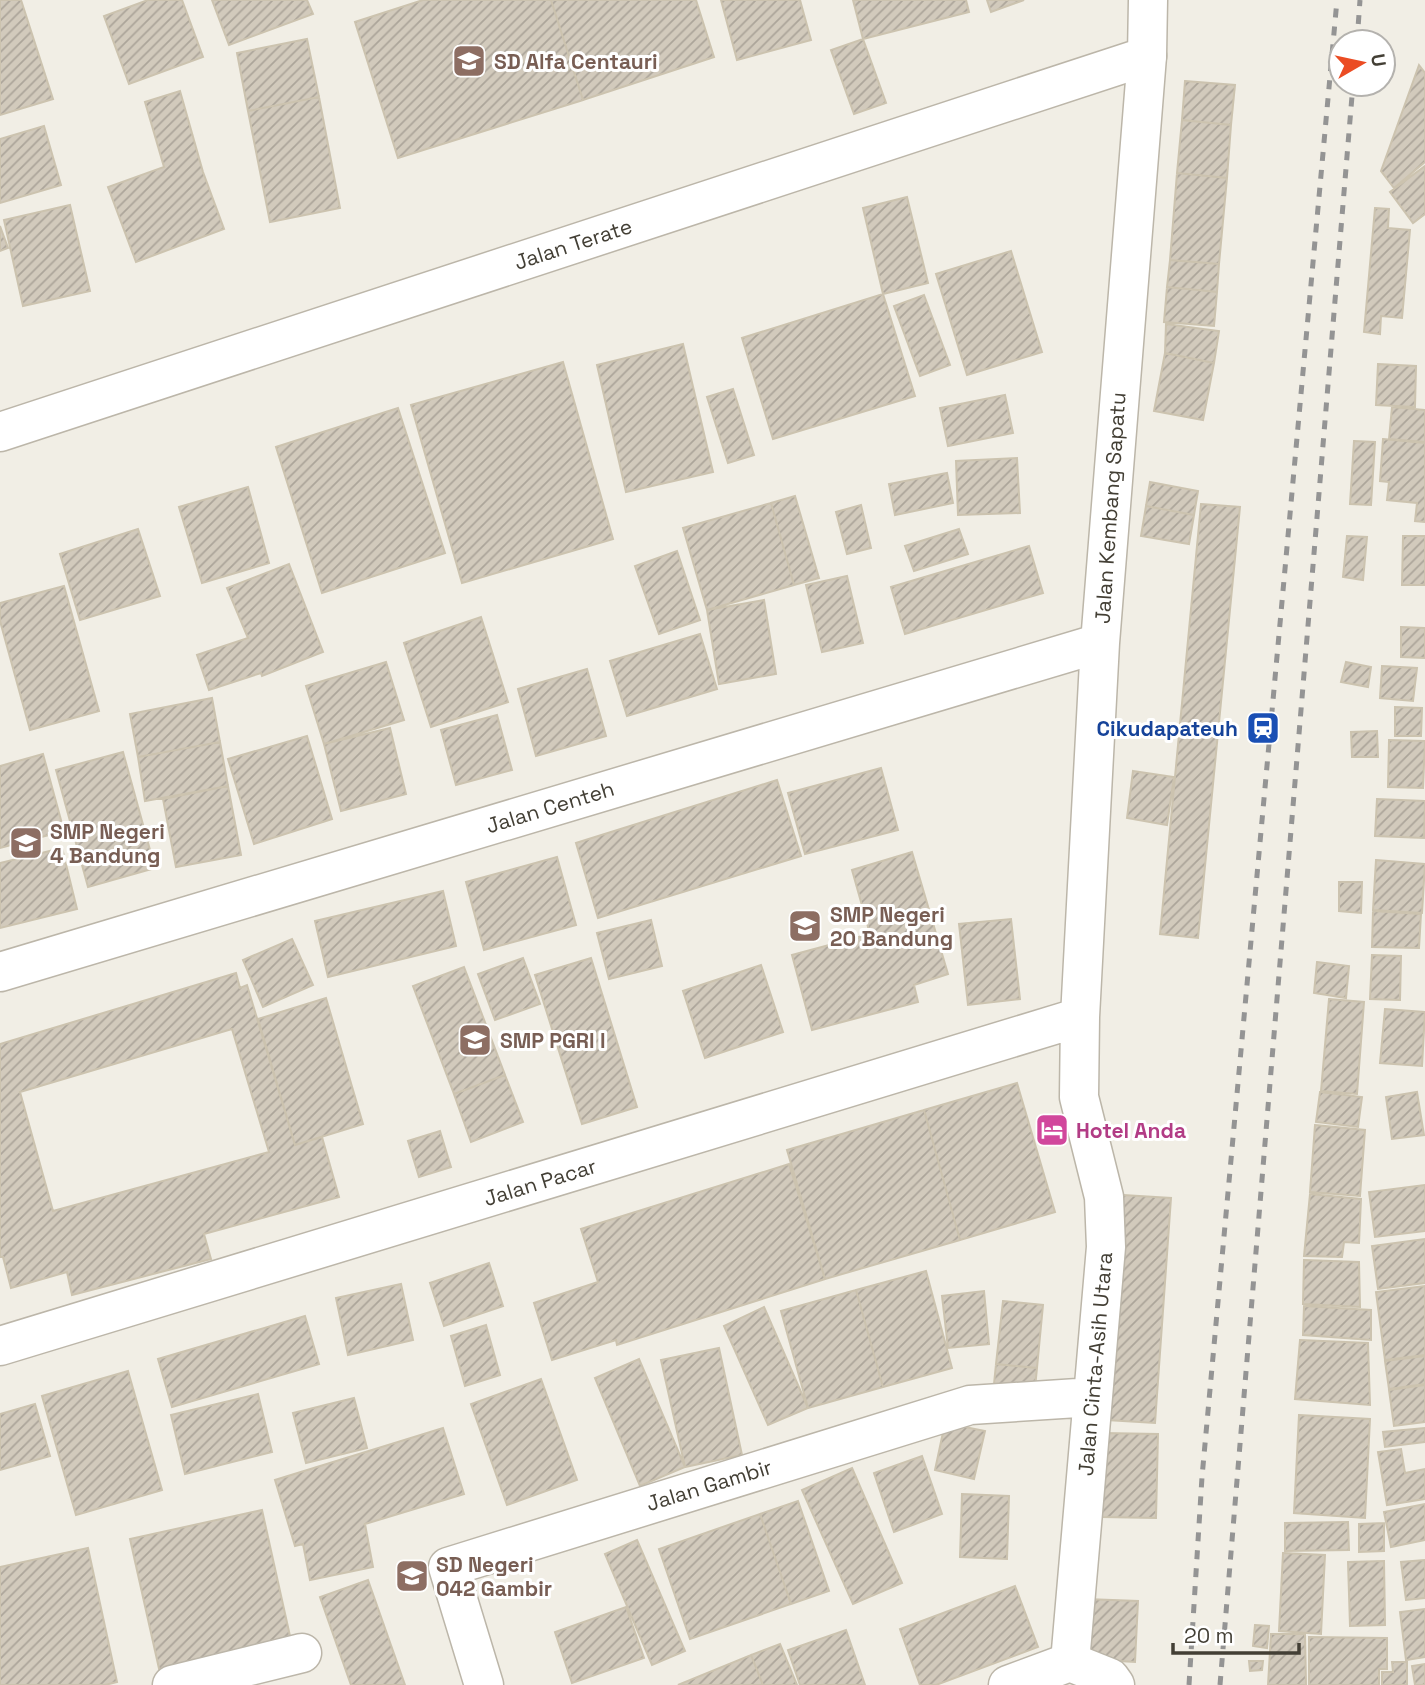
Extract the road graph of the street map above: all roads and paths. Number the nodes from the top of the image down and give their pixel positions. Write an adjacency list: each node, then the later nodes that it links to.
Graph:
1 (1148, 0): 2 (street, Jalan Kembang Sapatu)
2 (1147, 56): 3 (street, Jalan Terate); 4 (street, Jalan Kembang Sapatu)
3 (0, 432)
4 (1100, 643): 5 (street, Jalan Centeh); 6 (street, Jalan Kembang Sapatu)
5 (0, 972)
6 (1080, 1017): 7 (street, Jalan Pacar); 8 (street, Jalan Cinta-Asih Utara)
7 (0, 1346)
8 (1093, 1397): 10 (street, Jalan Cinta-Asih Utara); 12 (street, Jalan Gambir)
9 (302, 1653): 11 (street)
10 (1070, 1662): 13 (street); 14 (street)
11 (172, 1685)
12 (484, 1685)
13 (1008, 1685)
14 (1115, 1685)

